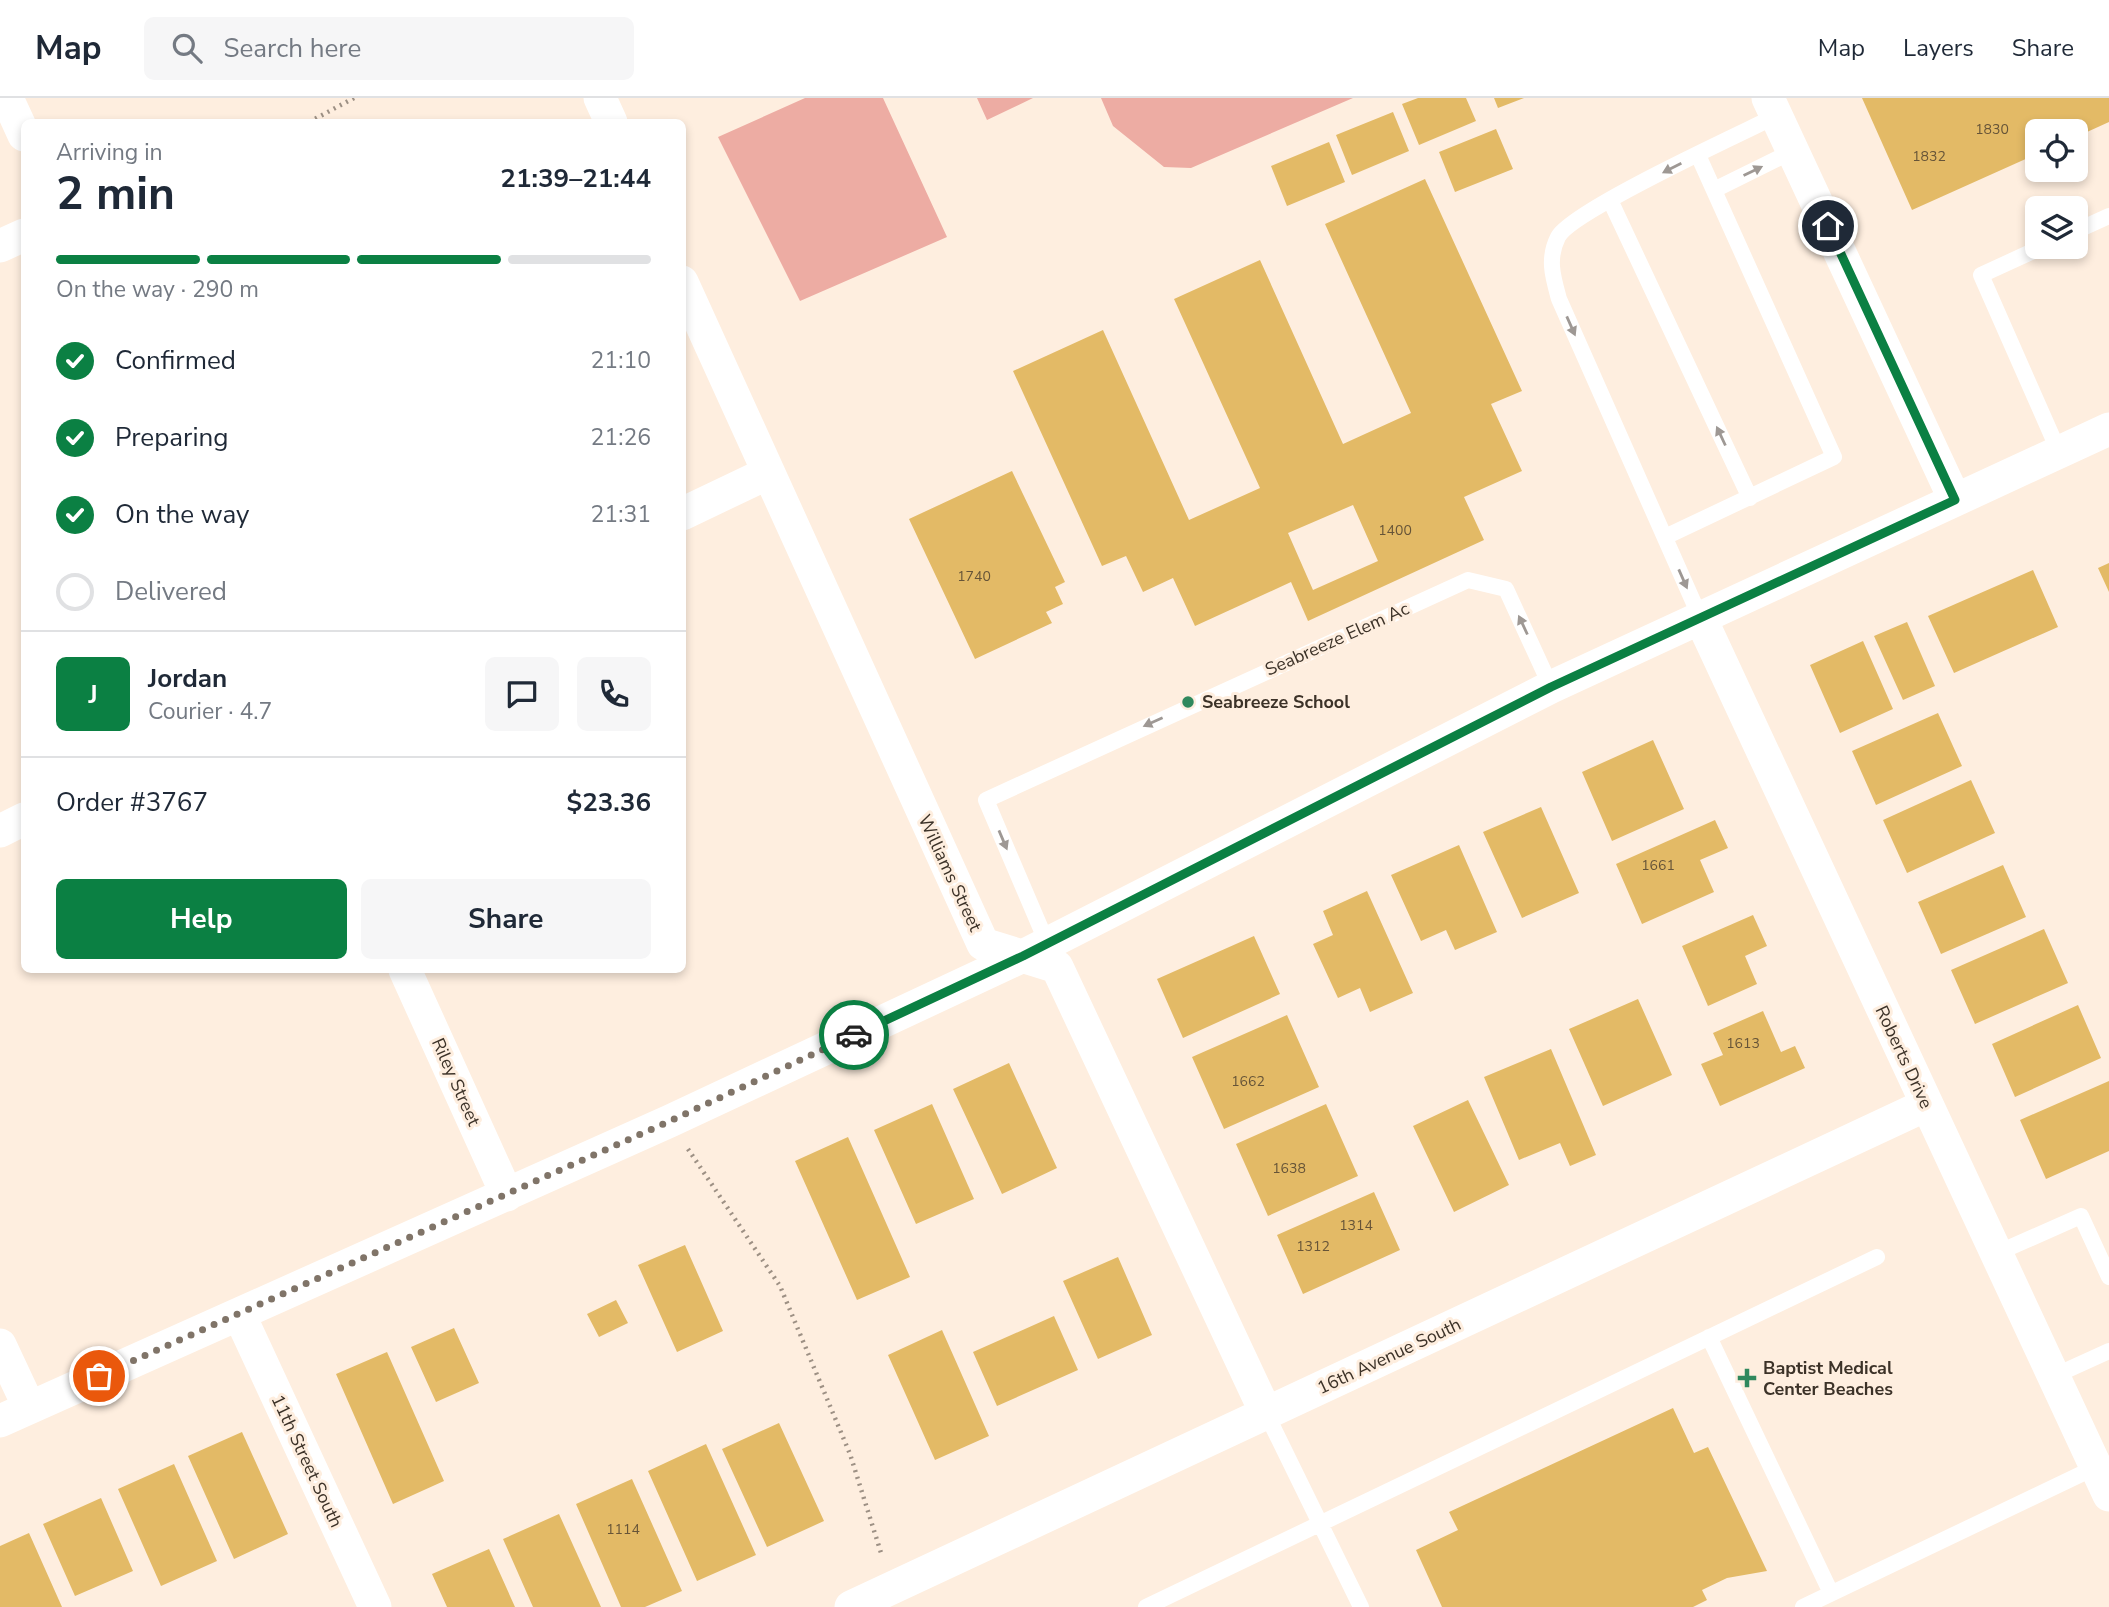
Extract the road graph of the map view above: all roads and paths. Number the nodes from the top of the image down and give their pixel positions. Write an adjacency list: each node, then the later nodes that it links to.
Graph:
1 (7, 98): 7 (street)
2 (354, 98): 5 (path)
3 (600, 98): 6 (street)
4 (1772, 107): 8 (street); 9 (lane)
5 (315, 119)
6 (610, 119)
7 (21, 128)
8 (1793, 151): 10 (lane, one-way to 8); 22 (street)
9 (1698, 155): 10 (lane); 11 (lane, one-way to 11)
10 (1713, 190): 21 (lane)
11 (1610, 200): 21 (lane, one-way to 11); 24 (lane, one-way to 24)
12 (2109, 216): 13 (lane)
13 (2088, 226)
14 (21, 236): 15 (street)
15 (0, 246)
16 (2025, 255): 19 (lane)
17 (686, 291): 20 (street, Williams Street)
18 (2109, 429): 19 (street)
19 (2059, 452): 22 (street)
20 (768, 473): 23 (street); 29 (street, Williams Street)
21 (1750, 498): 24 (lane)
22 (1955, 500): 25 (street)
23 (686, 512)
24 (1665, 537): 25 (lane, one-way to 25)
25 (1700, 617): 26 (street); 31 (street, Roberts Drive)
26 (1551, 687): 29 (street); 29 (lane, Seabreeze Elem Ac, one-way to 29)
27 (21, 821): 28 (street)
28 (0, 831)
29 (1035, 950): 32 (street); 42 (street, Williams Street)
30 (406, 973): 33 (street, Riley Street)
31 (1926, 1105): 34 (street, Roberts Drive); 42 (street, 16th Avenue South)
32 (670, 1121): 33 (street); 46 (path)
33 (507, 1195): 37 (street)
34 (1995, 1254): 36 (lane); 41 (street, Roberts Drive)
35 (1877, 1257): 38 (lane)
36 (2109, 1277)
37 (240, 1316): 43 (street); 48 (street, 11th Street South)
38 (1709, 1338): 45 (lane); 47 (lane)
39 (0, 1345): 43 (street)
40 (2109, 1351): 41 (lane)
41 (2054, 1376): 44 (street, Roberts Drive)
42 (1266, 1413): 45 (lane); 46 (street, 16th Avenue South)
43 (14, 1414)
44 (2102, 1481): 47 (lane)
45 (1320, 1524): 50 (lane); 51 (lane)
46 (892, 1586): 49 (street, 16th Avenue South)
47 (1831, 1594): 52 (lane)
48 (375, 1607)
49 (851, 1607)
50 (1146, 1607)
51 (1361, 1607)
52 (1803, 1607)

